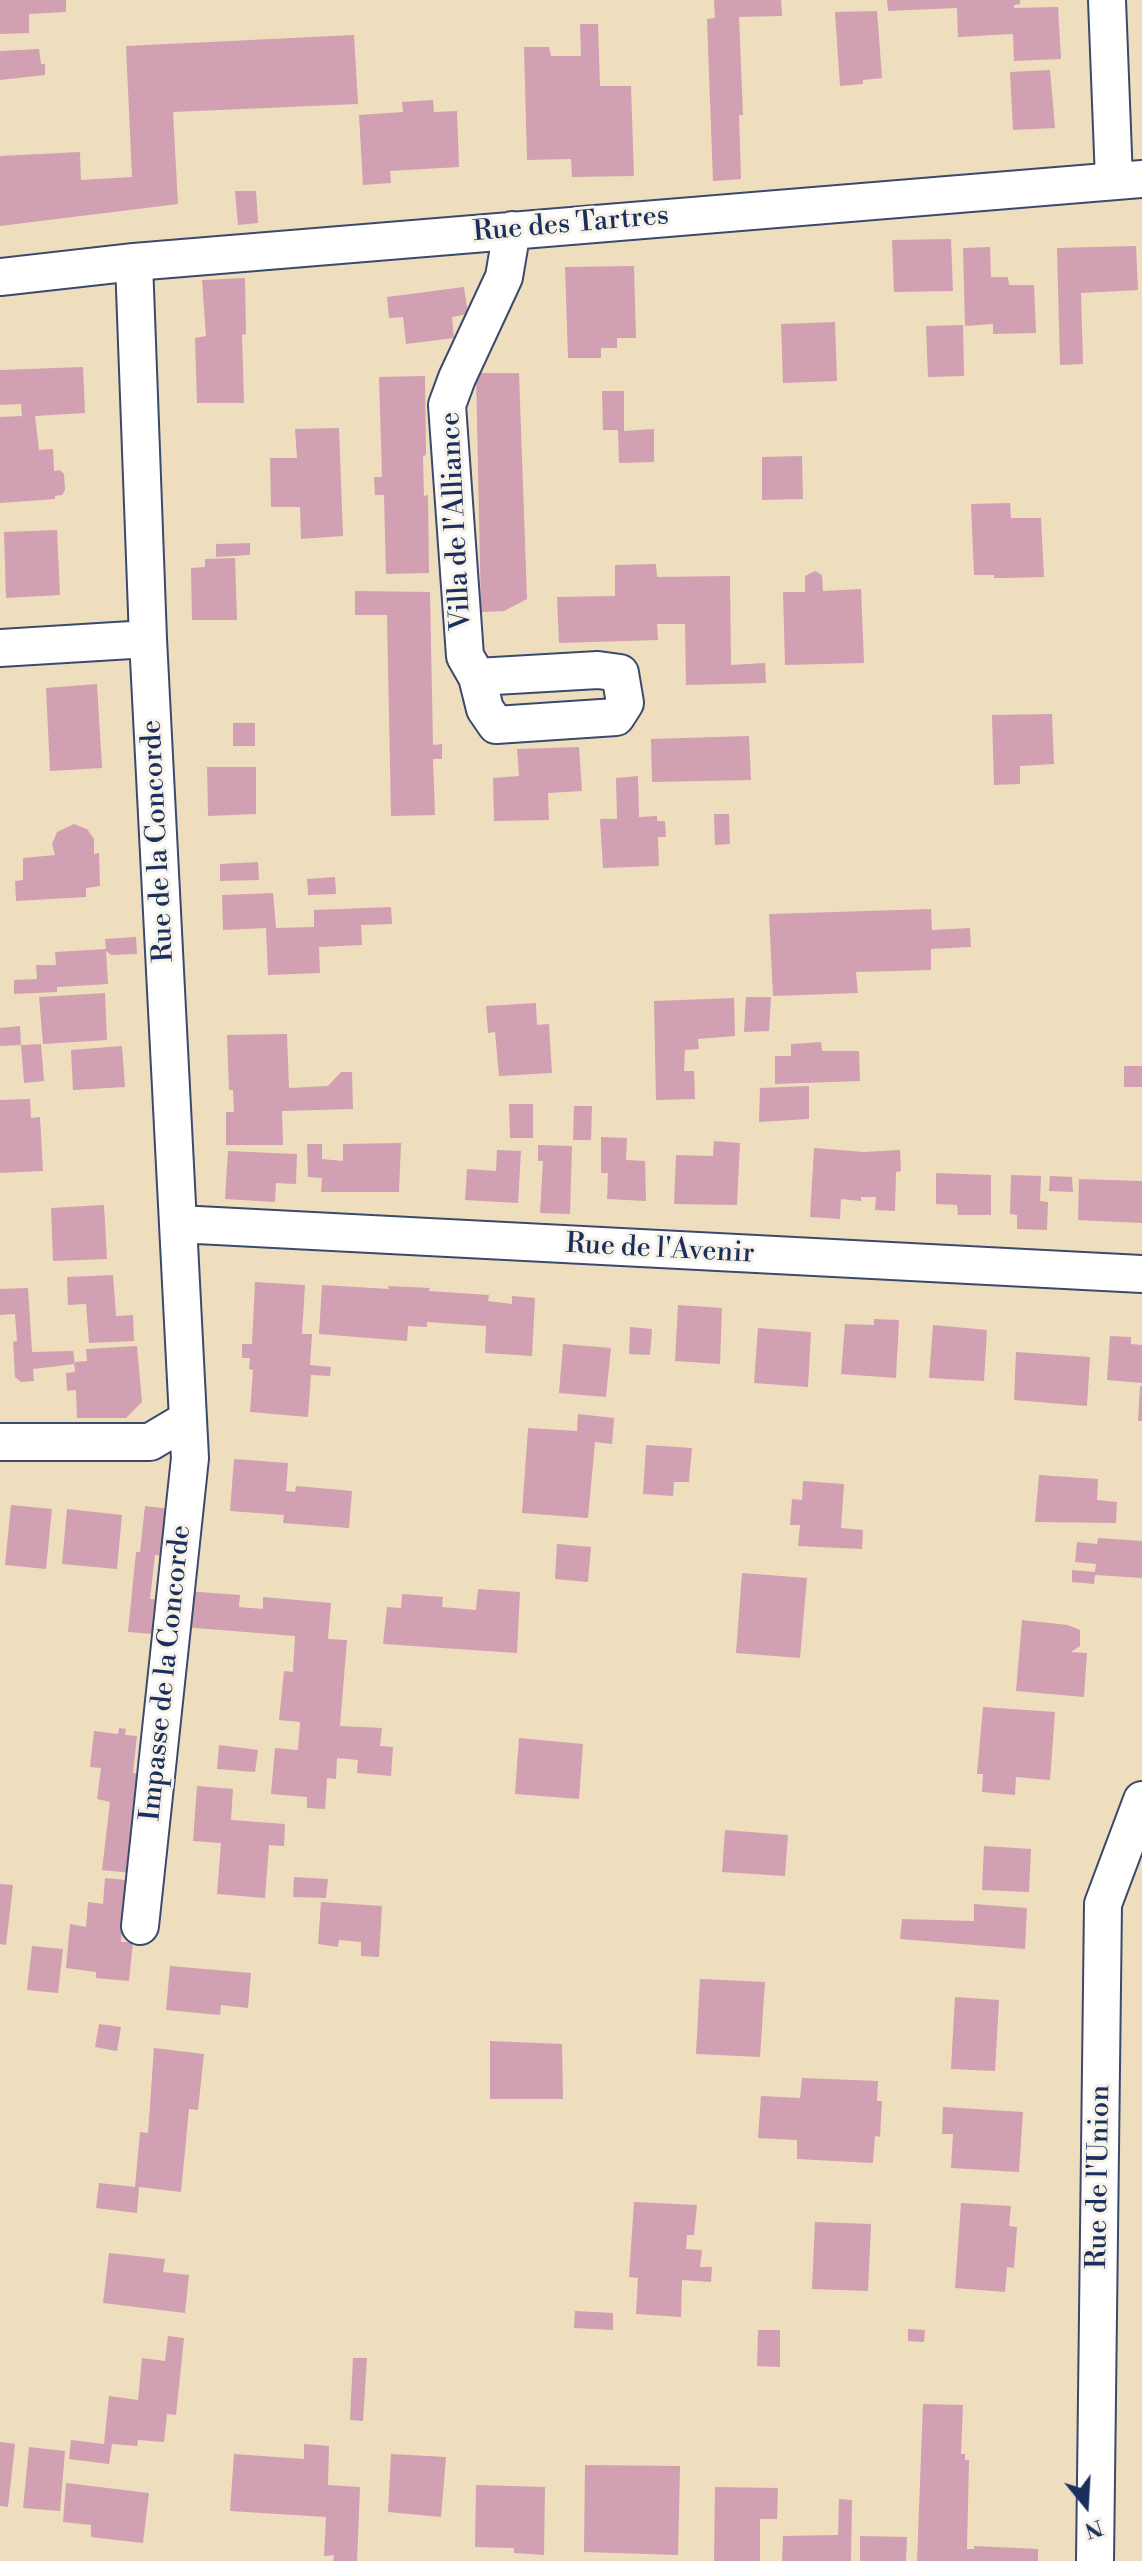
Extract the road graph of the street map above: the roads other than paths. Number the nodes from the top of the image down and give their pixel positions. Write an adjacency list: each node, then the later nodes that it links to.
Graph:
1 (1107, 0): 2 (street)
2 (1128, 179): 3 (street, Rue des Tartres)
3 (512, 230): 4 (street, Rue des Tartres); 8 (street, Villa de l'Alliance)
4 (134, 262): 5 (street, Rue des Tartres); 6 (street, Rue de la Concorde)
5 (0, 277)
6 (148, 639): 7 (street); 9 (street, Rue de la Concorde)
7 (0, 648)
8 (477, 677)
9 (178, 1224): 10 (street, Rue de l'Avenir); 11 (street, Rue de la Concorde)
10 (1142, 1274)
11 (187, 1420): 12 (street); 14 (street, Impasse de la Concorde)
12 (0, 1442)
13 (1142, 1800): 15 (street, Rue de l'Union)
14 (140, 1926)
15 (1095, 2561)

